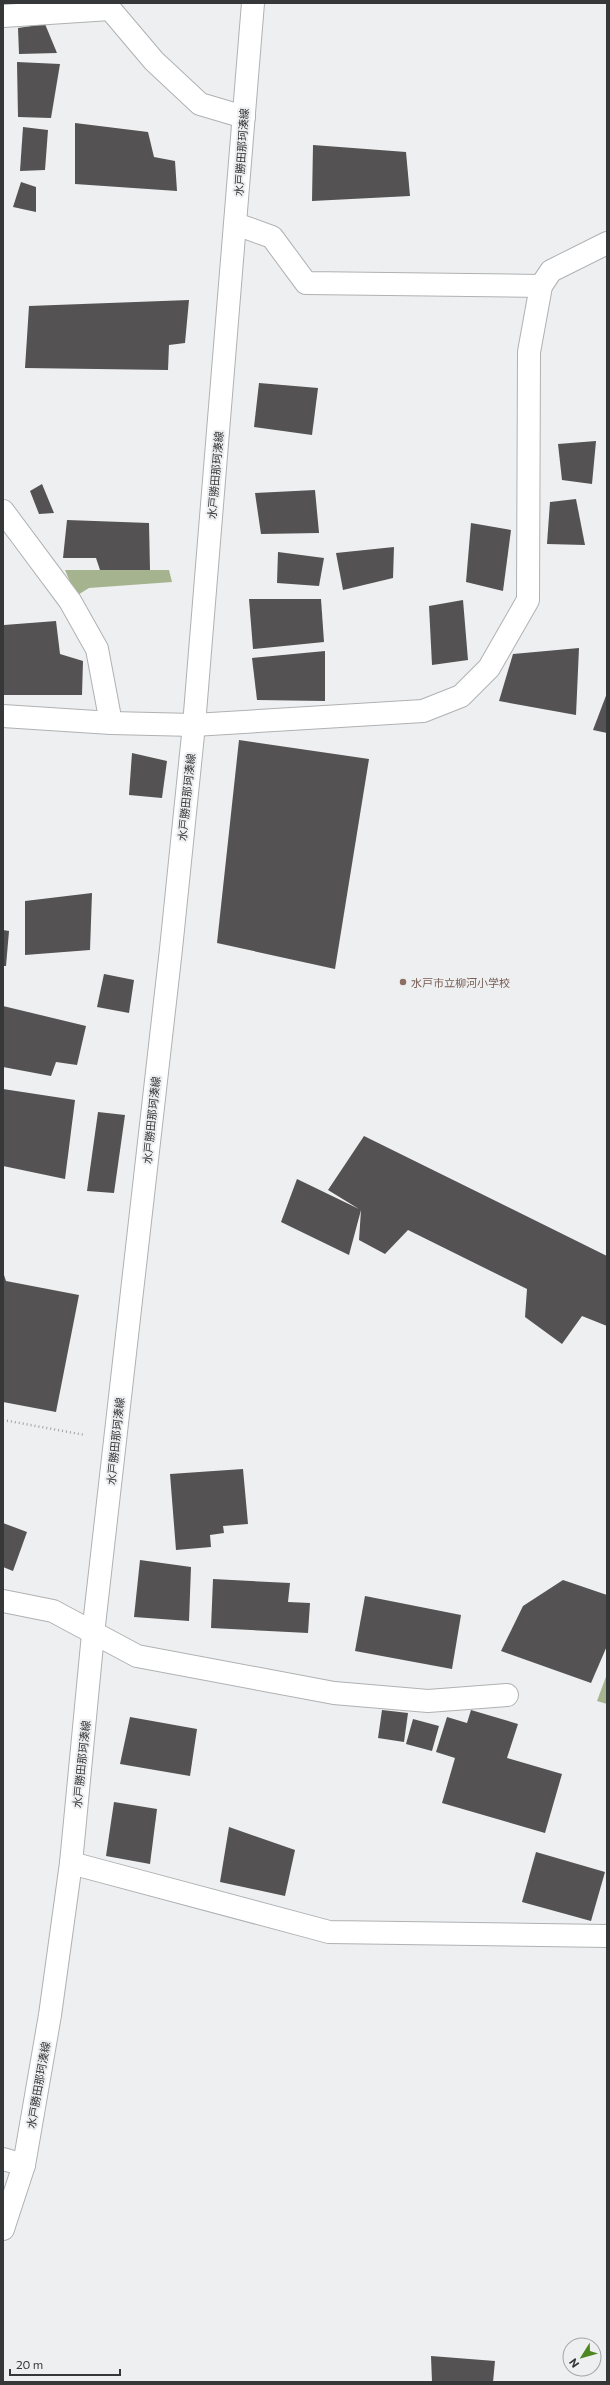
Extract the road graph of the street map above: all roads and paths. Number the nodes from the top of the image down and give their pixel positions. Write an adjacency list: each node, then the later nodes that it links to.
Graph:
1 (253, 3): 4 (street, 水戸勝田那珂湊線)
2 (109, 6): 3 (street); 4 (street)
3 (3, 16)
4 (244, 117): 5 (street, 水戸勝田那珂湊線)
5 (236, 224): 7 (street); 11 (street, 水戸勝田那珂湊線)
6 (607, 243): 7 (street)
7 (541, 286): 11 (street)
8 (3, 511): 10 (street)
9 (3, 716): 10 (street)
10 (111, 723): 11 (street)
11 (194, 725): 13 (street, 水戸勝田那珂湊線)
12 (3, 1420): 13 (path)
13 (115, 1440): 15 (street, 水戸勝田那珂湊線)
14 (3, 1601): 15 (street)
15 (93, 1634): 16 (street); 17 (street, 水戸勝田那珂湊線)
16 (507, 1695)
17 (71, 1863): 18 (street); 20 (street, 水戸勝田那珂湊線)
18 (607, 1936)
19 (3, 2158): 20 (street)
20 (24, 2164): 21 (street, 水戸勝田那珂湊線)
21 (3, 2230)

